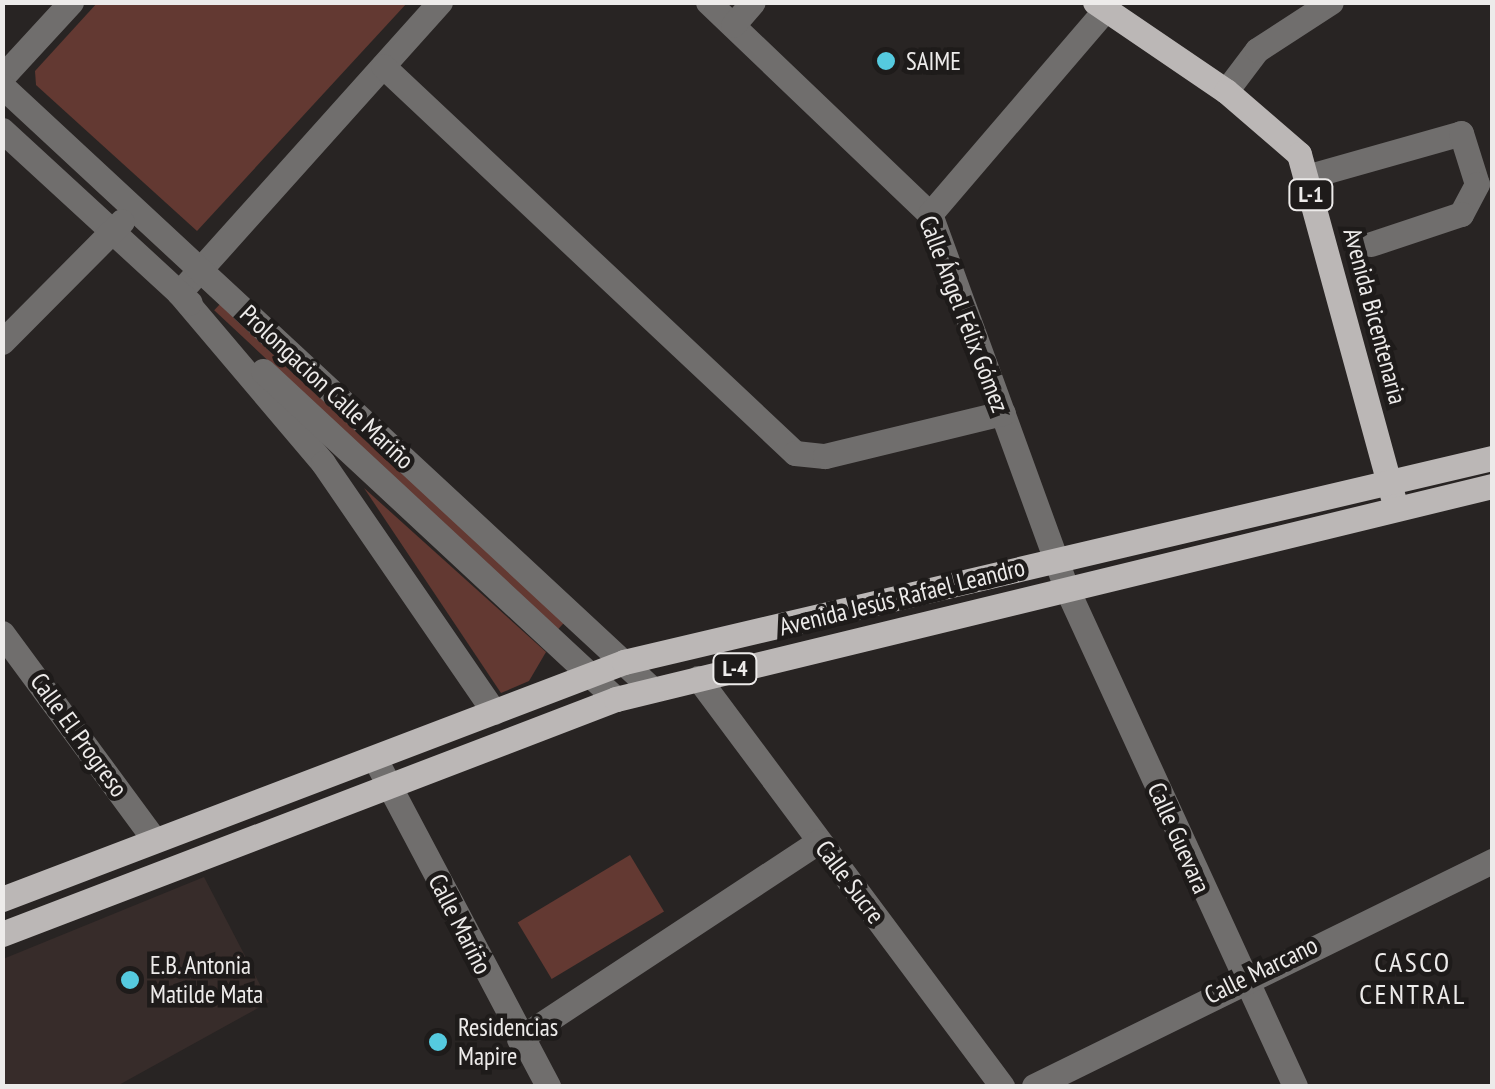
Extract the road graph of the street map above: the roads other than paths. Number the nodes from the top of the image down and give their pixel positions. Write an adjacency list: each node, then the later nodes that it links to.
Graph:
1 (71, 2): 9 (street)
2 (440, 2): 8 (street)
3 (708, 2): 7 (street, Calle Ángel Félix Gómez)
4 (753, 2): 7 (street)
5 (1331, 2): 11 (street)
6 (1099, 6): 11 (main road, Avenida Bicentenaria / L-1); 15 (street)
7 (733, 24): 15 (street, Calle Ángel Félix Gómez)
8 (383, 66): 18 (street); 21 (street)
9 (2, 78)
10 (2, 86): 14 (street, Prolongacion Calle Mariño)
11 (1226, 91): 13 (main road, Avenida Bicentenaria / L-1)
12 (2, 130): 16 (street, Prolongacion Calle Mariño)
13 (1306, 177): 17 (street); 23 (main road, Avenida Bicentenaria / L-1)
14 (134, 208): 16 (street); 18 (street, Prolongacion Calle Mariño)
15 (930, 214): 21 (street, Calle Ángel Félix Gómez)
16 (112, 231): 19 (street, Prolongacion Calle Mariño); 20 (street)
17 (1371, 244)
18 (200, 270): 19 (street); 29 (street, Prolongacion Calle Mariño)
19 (179, 293): 30 (street, Prolongacion Calle Mariño); 34 (street)
20 (2, 342)
21 (1003, 413): 26 (street, Calle Ángel Félix Gómez)
22 (1492, 458): 23 (main road, Avenida Jesús Rafael Leandro / L-4)
23 (1390, 482): 25 (main road, Avenida Bicentenaria / L-1); 26 (main road, Avenida Jesús Rafael Leandro / L-4)
24 (1492, 486): 25 (main road, Avenida Jesús Rafael Leandro / L-4)
25 (1396, 509): 27 (main road, Avenida Jesús Rafael Leandro / L-4)
26 (1057, 561): 27 (street, Calle Ángel Félix Gómez); 29 (main road, Avenida Jesús Rafael Leandro / L-4)
27 (1066, 588): 31 (main road, Avenida Jesús Rafael Leandro / L-4); 42 (street, Calle Guevara)
28 (2, 633): 37 (street, Calle El Progreso)
29 (624, 662): 30 (main road, Avenida Jesús Rafael Leandro / L-4); 32 (street, Prolongacion Calle Mariño)
30 (590, 673): 33 (street, Prolongacion Calle Mariño); 34 (main road, Avenida Jesús Rafael Leandro / L-4)
31 (698, 678): 32 (main road, Avenida Jesús Rafael Leandro / L-4); 38 (street, Calle Sucre)
32 (651, 688): 33 (main road, Avenida Jesús Rafael Leandro / L-4)
33 (616, 699): 36 (main road, Avenida Jesús Rafael Leandro / L-4)
34 (494, 712): 35 (main road, Avenida Jesús Rafael Leandro / L-4)
35 (375, 759): 36 (street, Calle Mariño); 37 (main road, Avenida Jesús Rafael Leandro / L-4)
36 (388, 786): 41 (main road, Avenida Jesús Rafael Leandro / L-4); 43 (street, Calle Mariño)
37 (154, 839): 40 (main road, Avenida Jesús Rafael Leandro / L-4)
38 (819, 841): 43 (street); 45 (street, Calle Sucre)
39 (1492, 861): 42 (street, Calle Marcano)
40 (2, 899)
41 (2, 934)
42 (1242, 978): 46 (street, Calle Marcano); 47 (street, Calle Guevara)
43 (519, 1039): 44 (street, Calle Mariño)
44 (548, 1086)
45 (1002, 1086)
46 (1034, 1086)
47 (1295, 1086)

